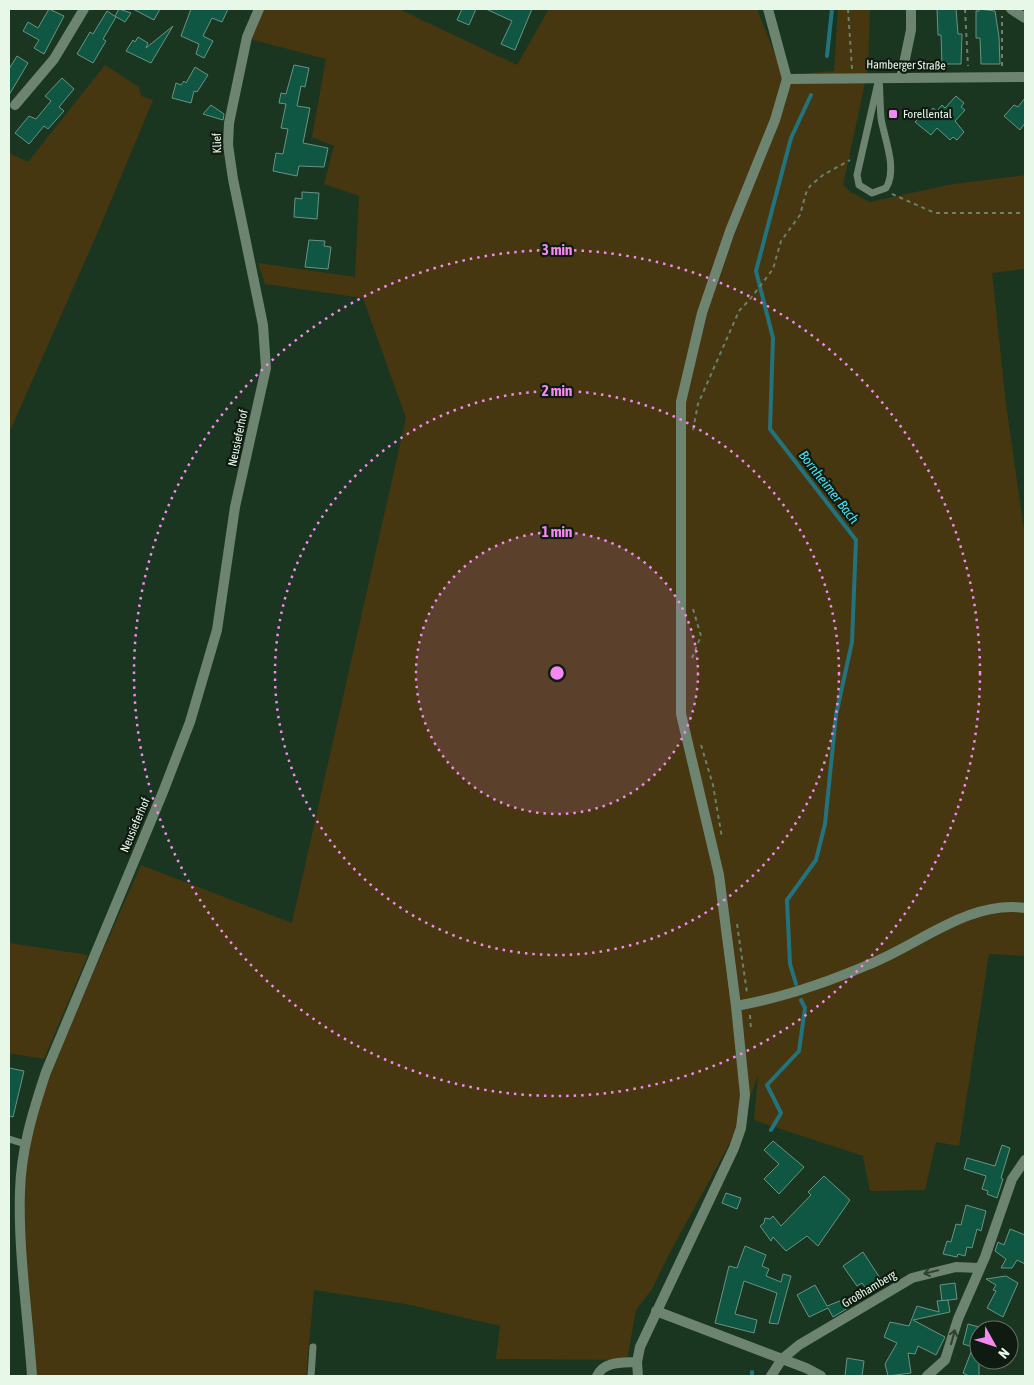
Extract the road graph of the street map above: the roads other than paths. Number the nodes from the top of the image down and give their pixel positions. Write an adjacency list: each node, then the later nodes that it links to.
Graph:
1 (84, 9): 11 (street)
2 (259, 9): 12 (street, Klief)
3 (768, 9): 10 (street)
4 (911, 9): 8 (street)
5 (1012, 9): 6 (street)
6 (1025, 18)
7 (879, 78): 7 (lane); 8 (street, Hamberger Straße); 10 (street, Hamberger Straße)
8 (901, 78): 9 (street, Hamberger Straße)
9 (1025, 78)
10 (787, 79): 14 (street)
11 (15, 105)
12 (255, 278): 16 (street, Neusieferhof)
13 (1025, 908): 14 (street)
14 (736, 1006): 19 (street)
15 (9, 1138): 16 (lane)
16 (25, 1144): 23 (street, Neusieferhof)
17 (1025, 1160): 18 (street)
18 (979, 1268): 21 (street, Großhamberg, one-way to 21); 29 (street, one-way to 18)
19 (656, 1311): 21 (street); 22 (street)
20 (314, 1347): 24 (lane)
21 (782, 1359): 27 (street, Großhamberg); 28 (street)
22 (637, 1362): 25 (street); 26 (street)
23 (32, 1376)
24 (311, 1376)
25 (597, 1376)
26 (638, 1376)
27 (771, 1376)
28 (820, 1376)
29 (928, 1376)

